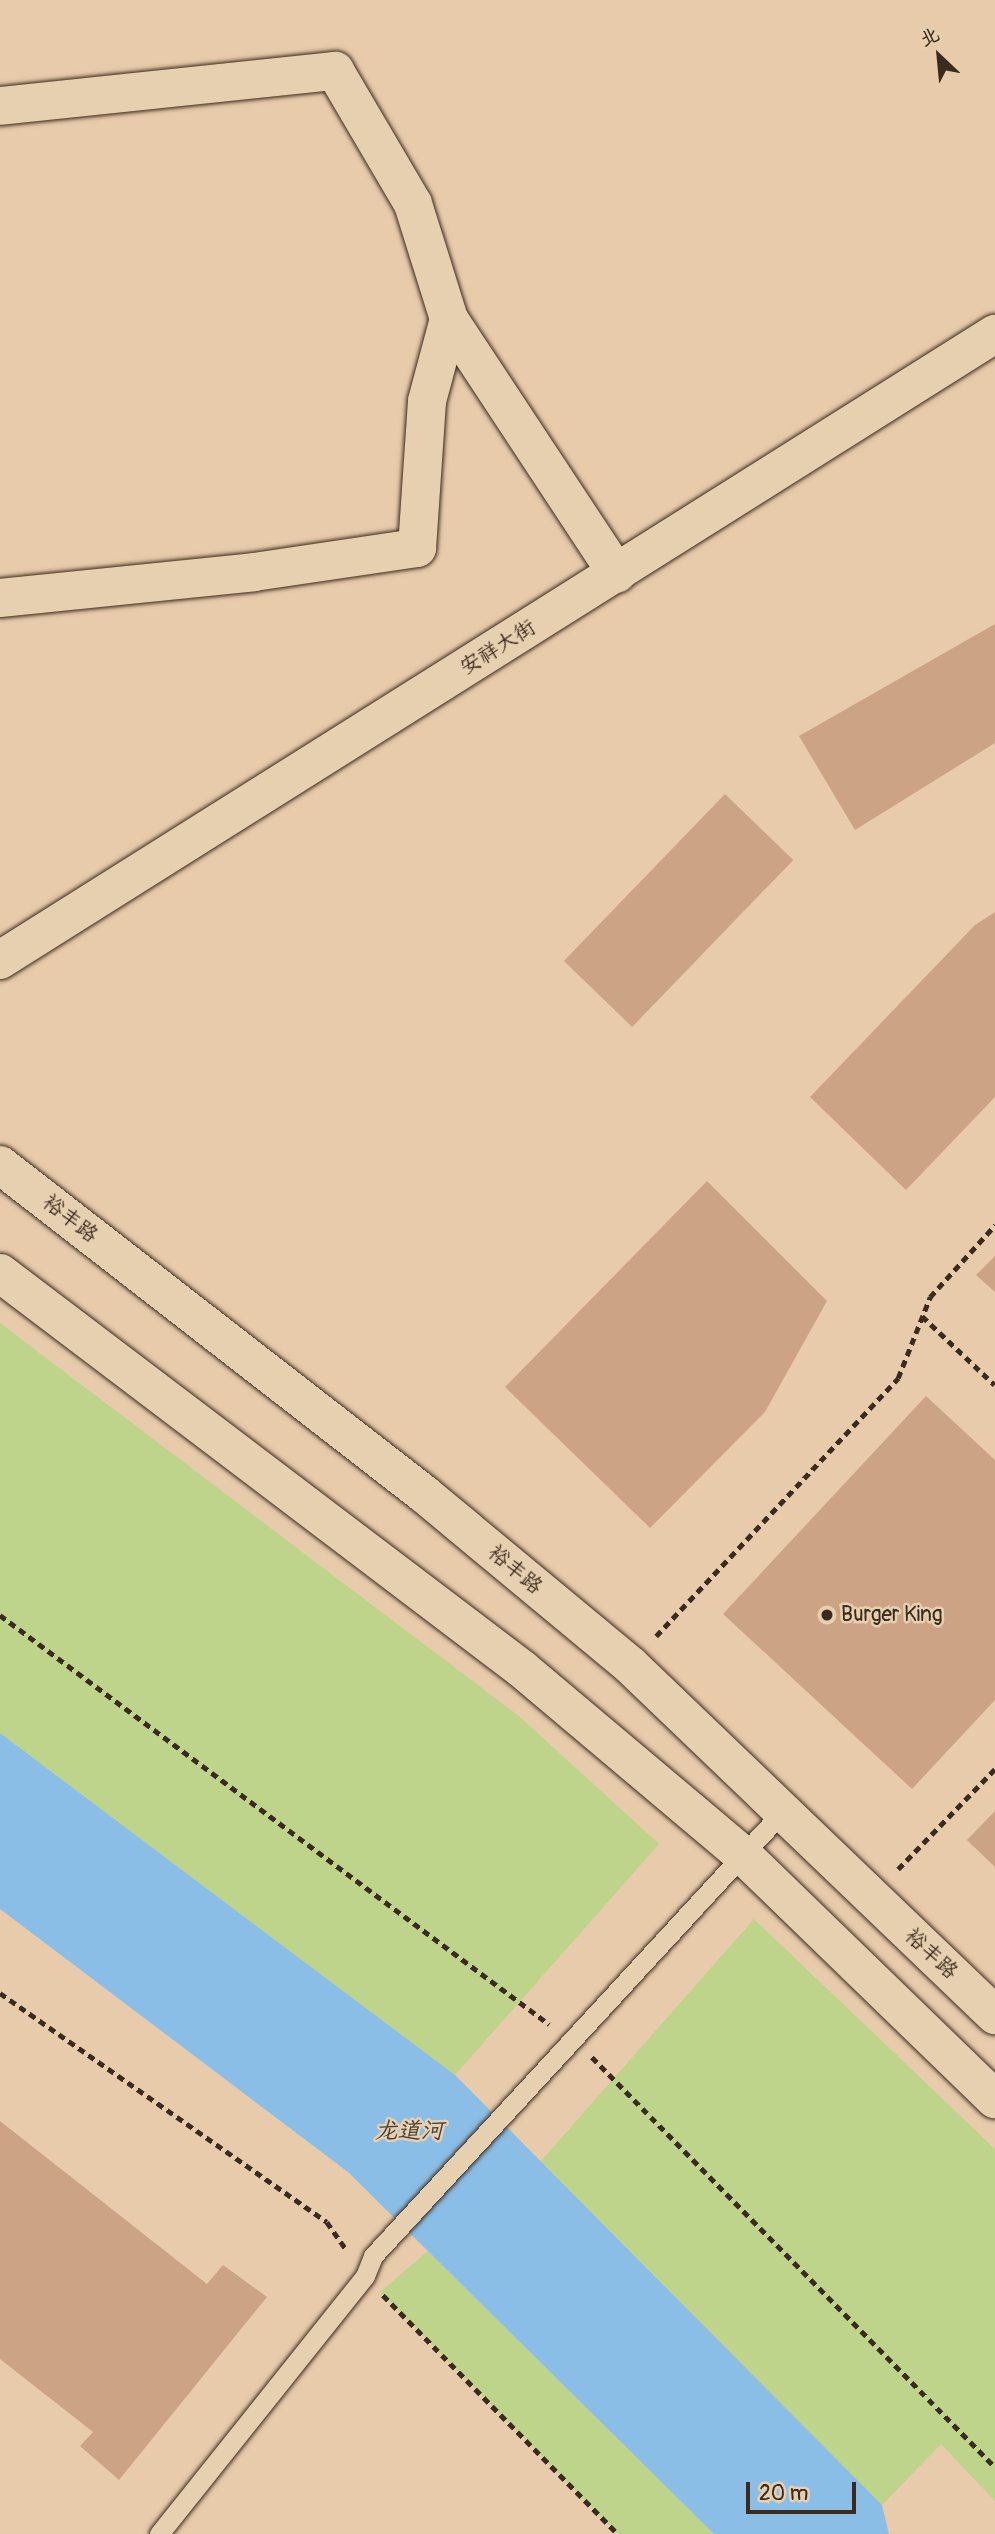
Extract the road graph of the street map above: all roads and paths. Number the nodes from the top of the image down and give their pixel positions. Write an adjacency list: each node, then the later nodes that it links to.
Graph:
1 (0, 106): 2 (street)
2 (449, 319): 4 (street); 5 (street)
3 (995, 334): 4 (street, 安祥大街)
4 (617, 574): 6 (street, 安祥大街)
5 (0, 598)
6 (0, 960)
7 (0, 1165): 13 (street, 裕丰路)
8 (995, 1225): 10 (path)
9 (0, 1273): 16 (street)
10 (922, 1316): 11 (path); 13 (path)
11 (995, 1385)
12 (0, 1615): 20 (path)
13 (629, 1664): 15 (street, 裕丰路)
14 (995, 1769): 17 (path)
15 (785, 1809): 16 (lane); 17 (street, 裕丰路)
16 (743, 1856): 20 (lane); 21 (street)
17 (870, 1897): 19 (street, 裕丰路)
18 (0, 1993): 22 (path)
19 (995, 2015)
20 (576, 2041): 22 (lane); 23 (path)
21 (995, 2099)
22 (365, 2276): 24 (lane); 25 (path)
23 (995, 2468)
24 (159, 2534)
25 (618, 2534)

